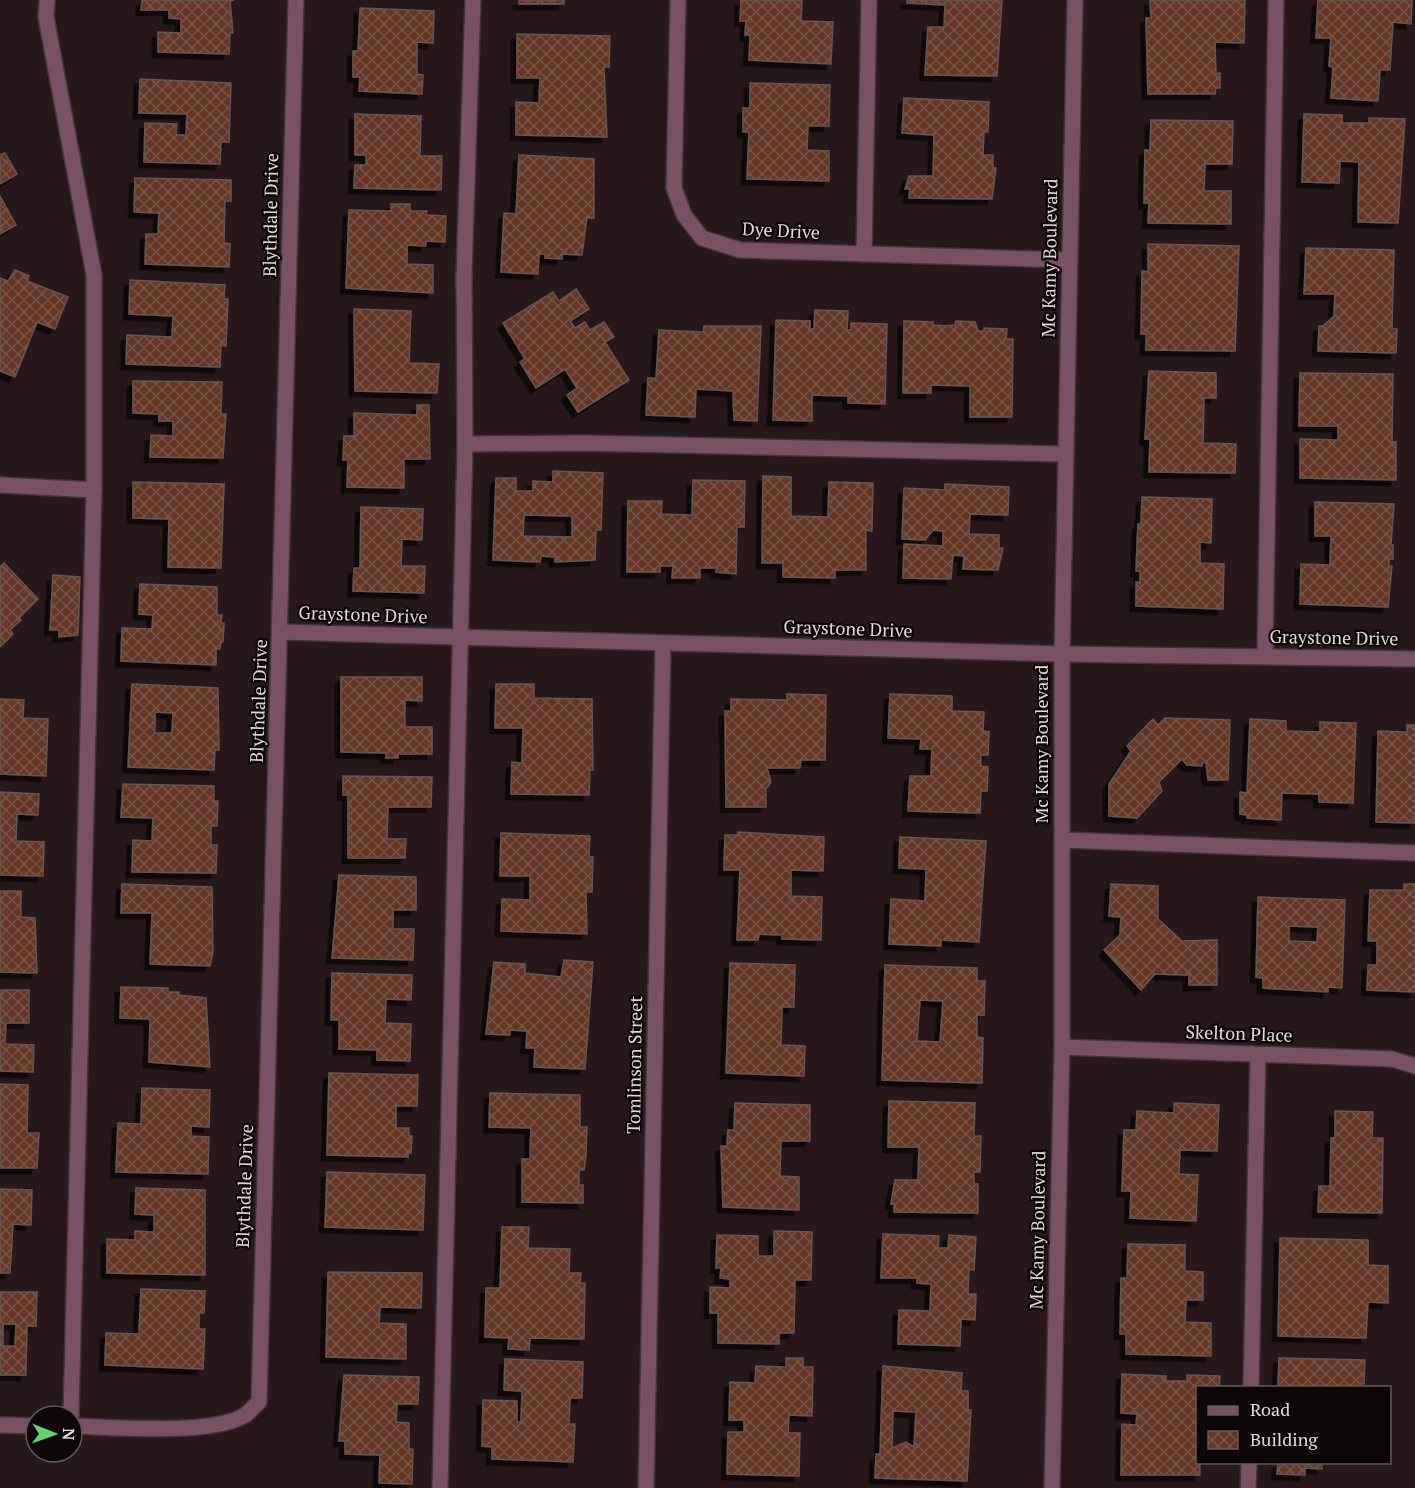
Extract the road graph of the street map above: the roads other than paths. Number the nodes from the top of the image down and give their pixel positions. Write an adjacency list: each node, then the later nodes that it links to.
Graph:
1 (47, 0): 13 (street)
2 (296, 0): 14 (street, Blythdale Drive)
3 (473, 0): 10 (street)
4 (678, 0): 8 (street, Dye Drive)
5 (869, 0): 8 (street)
6 (1075, 0): 9 (street, Mc Kamy Boulevard)
7 (1275, 0): 18 (street)
8 (864, 254): 9 (street, Dye Drive)
9 (1069, 260): 11 (street, Mc Kamy Boulevard)
10 (465, 444): 11 (street); 15 (street)
11 (1065, 454): 17 (street, Mc Kamy Boulevard)
12 (0, 485): 13 (street)
13 (94, 490): 26 (street)
14 (280, 632): 15 (street, Graystone Drive); 29 (street, Blythdale Drive)
15 (459, 637): 16 (street, Graystone Drive); 31 (street)
16 (663, 643): 17 (street, Graystone Drive); 32 (street, Tomlinson Street)
17 (1062, 654): 18 (street, Graystone Drive); 20 (street, Mc Kamy Boulevard)
18 (1265, 657): 19 (street, Graystone Drive)
19 (1415, 659)
20 (1062, 840): 21 (street); 22 (street, Mc Kamy Boulevard)
21 (1415, 853)
22 (1062, 1047): 23 (street, Skelton Place); 33 (street, Mc Kamy Boulevard)
23 (1258, 1054): 24 (street, Skelton Place); 25 (street)
24 (1415, 1066)
25 (1251, 1386)
26 (71, 1404)
27 (0, 1425): 28 (street)
28 (24, 1426)
29 (84, 1426)
30 (1249, 1464): 34 (street)
31 (440, 1488)
32 (646, 1488)
33 (1052, 1488)
34 (1248, 1488)

